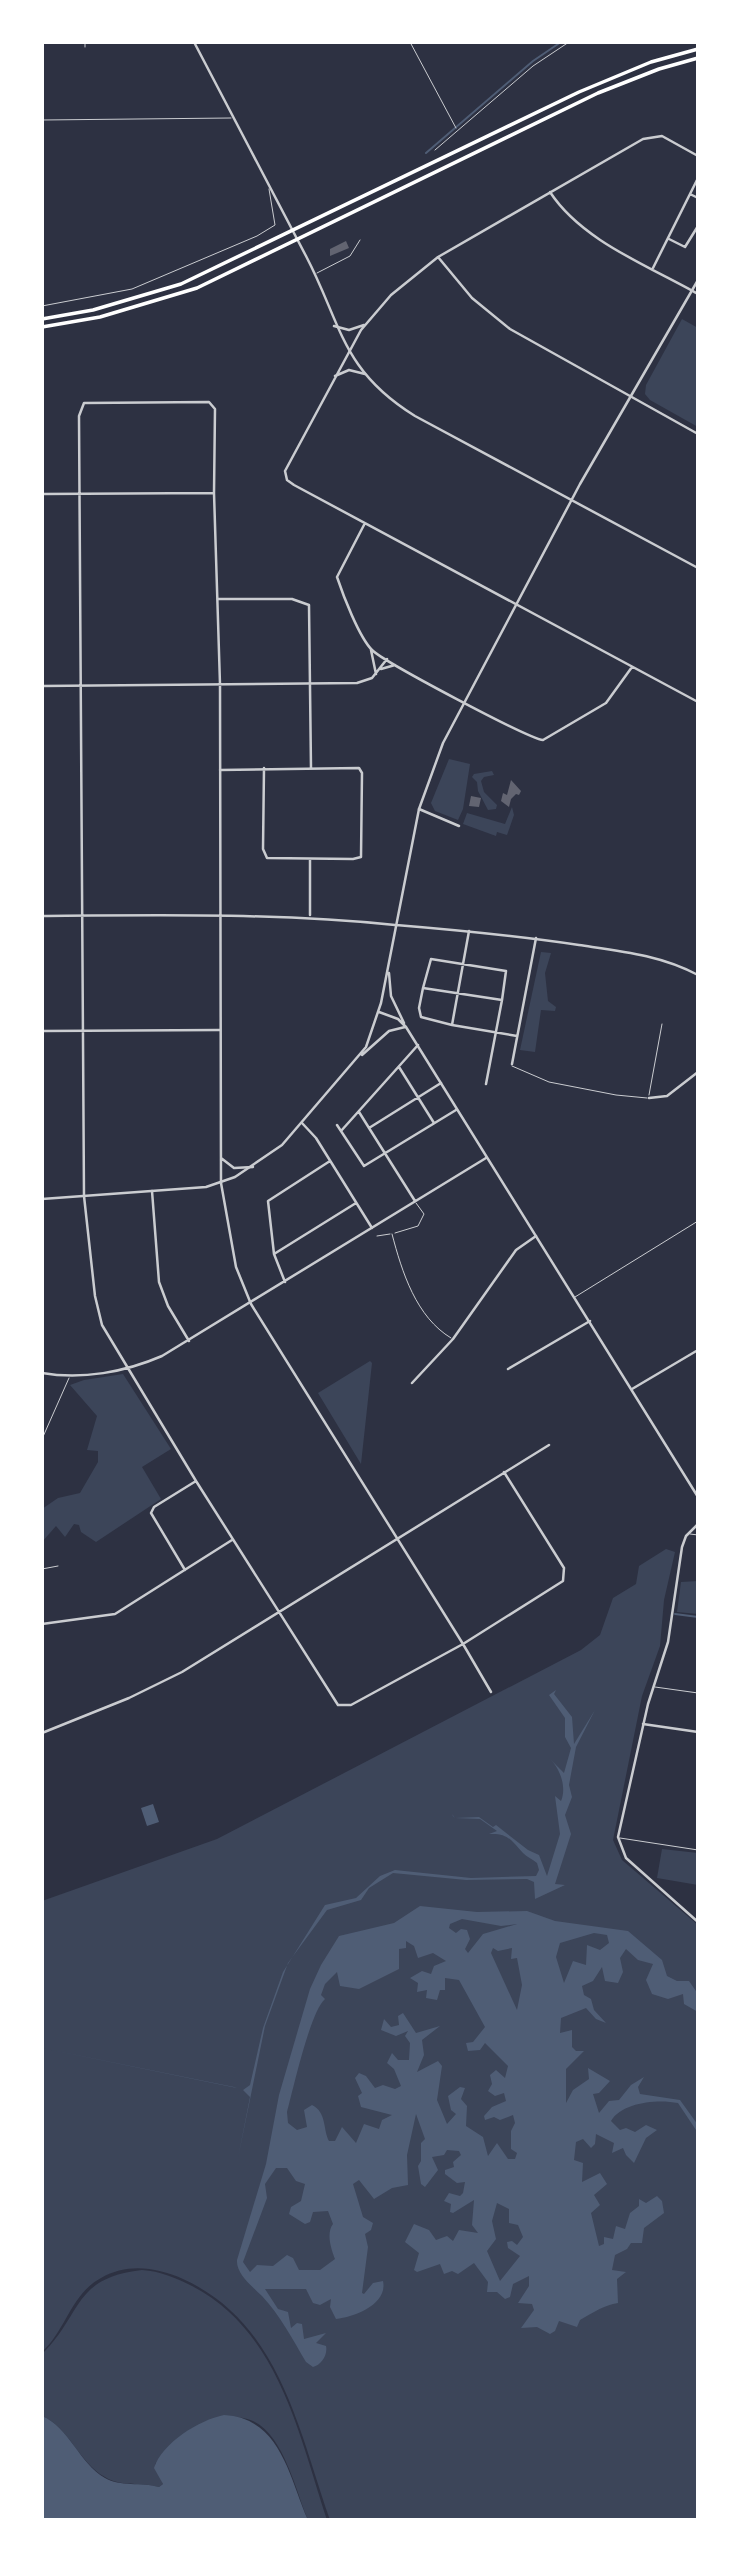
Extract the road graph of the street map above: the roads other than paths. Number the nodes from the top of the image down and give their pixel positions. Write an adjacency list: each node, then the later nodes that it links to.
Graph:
1 (85, 42): 5 (lane)
2 (194, 42): 8 (street)
3 (410, 42): 10 (lane)
4 (569, 42): 10 (lane)
5 (85, 47)
6 (698, 49): 19 (main road)
7 (698, 58): 21 (main road)
8 (233, 118): 9 (lane); 14 (street)
9 (42, 120)
10 (457, 130): 11 (lane)
11 (435, 150)
12 (698, 156): 15 (street)
13 (698, 178): 16 (street)
14 (269, 187): 19 (street); 29 (lane)
15 (551, 192): 23 (street); 24 (street)
16 (690, 194): 17 (street); 20 (street)
17 (698, 198)
18 (698, 226): 20 (street)
19 (293, 231): 21 (street); 30 (main road)
20 (669, 239): 24 (street)
21 (297, 240): 25 (street); 33 (main road)
22 (360, 240): 25 (lane)
23 (438, 257): 31 (street); 37 (street)
24 (653, 268): 27 (street)
25 (315, 274): 32 (street)
26 (698, 280): 27 (street)
27 (691, 290): 28 (street); 37 (street)
28 (698, 294)
29 (42, 306)
30 (42, 319)
31 (364, 325): 32 (street); 34 (street)
32 (334, 326): 34 (street)
33 (42, 327)
34 (348, 352): 35 (street); 36 (street)
35 (365, 374): 36 (street); 42 (street)
36 (335, 376): 43 (street)
37 (632, 397): 38 (street); 42 (street)
38 (698, 434)
39 (80, 493): 40 (street); 40 (street); 41 (street); 55 (street)
40 (214, 493): 45 (street)
41 (42, 494)
42 (571, 499): 44 (street); 46 (street)
43 (365, 523): 46 (street); 47 (street)
44 (698, 568)
45 (218, 599): 53 (street); 54 (street)
46 (515, 603): 50 (street); 57 (street)
47 (370, 647): 48 (street); 52 (street)
48 (387, 659): 49 (street); 51 (street)
49 (396, 664): 51 (street); 57 (street)
50 (632, 667): 57 (street); 58 (street)
51 (381, 669): 52 (street)
52 (376, 674): 54 (street)
53 (220, 684): 54 (street); 55 (street); 61 (street)
54 (310, 684): 60 (street)
55 (82, 685): 56 (street); 66 (street)
56 (42, 686)
57 (463, 702): 62 (street)
58 (698, 702)
59 (264, 768): 60 (street); 61 (street); 64 (street)
60 (311, 768): 64 (street)
61 (220, 770): 65 (street)
62 (419, 809): 63 (street); 69 (street)
63 (459, 826)
64 (310, 859): 68 (street)
65 (220, 914): 66 (street); 68 (street); 82 (street)
66 (82, 915): 67 (street); 84 (street)
67 (42, 916)
68 (310, 916): 69 (street)
69 (396, 925): 70 (street); 73 (street)
70 (469, 931): 71 (street); 72 (street)
71 (536, 939): 74 (street); 86 (street)
72 (464, 963): 75 (street); 76 (street); 77 (street)
73 (389, 967): 78 (street); 81 (street)
74 (698, 975)
75 (423, 988): 76 (street); 80 (street)
76 (458, 993): 77 (street); 80 (street)
77 (502, 1000): 85 (street)
78 (379, 1012): 81 (street); 88 (street)
79 (662, 1024): 95 (lane)
80 (452, 1025): 85 (street)
81 (406, 1027): 87 (street); 88 (street)
82 (219, 1030): 84 (street); 104 (street)
83 (42, 1031): 84 (street)
84 (83, 1031): 110 (street)
85 (496, 1032): 86 (street); 93 (street)
86 (517, 1036): 89 (street)
87 (418, 1045): 90 (street); 92 (street)
88 (353, 1064): 98 (street)
89 (512, 1064): 95 (lane)
90 (399, 1067): 94 (street); 97 (street)
91 (698, 1072): 95 (street)
92 (440, 1083): 94 (street); 96 (street)
93 (486, 1084)
94 (418, 1097): 99 (street); 101 (street)
95 (649, 1098)
96 (456, 1110): 99 (street); 105 (street)
97 (359, 1112): 101 (street); 102 (street)
98 (302, 1123): 106 (street); 107 (street)
99 (434, 1123): 103 (street)
100 (337, 1125): 102 (street)
101 (369, 1128): 103 (street)
102 (341, 1131): 103 (street)
103 (385, 1154): 112 (street)
104 (221, 1158): 107 (street); 108 (street)
105 (486, 1158): 112 (street); 118 (street)
106 (330, 1161): 113 (street); 119 (street)
107 (253, 1167): 108 (street)
108 (221, 1183): 109 (street); 122 (street)
109 (152, 1191): 110 (street); 125 (street)
110 (84, 1196): 111 (street); 127 (street)
111 (42, 1199)
112 (415, 1201): 115 (street); 116 (lane)
113 (356, 1203): 115 (street); 119 (street)
114 (698, 1221): 121 (lane)
115 (372, 1228): 120 (street)
116 (392, 1234): 117 (lane); 124 (lane)
117 (377, 1236)
118 (536, 1237): 121 (street); 124 (street)
119 (274, 1254): 120 (street)
120 (285, 1282): 122 (street)
121 (575, 1297): 123 (street)
122 (251, 1304): 125 (street); 142 (street)
123 (590, 1321): 128 (street); 132 (street)
124 (453, 1339): 131 (street)
125 (189, 1341): 127 (street)
126 (698, 1350): 132 (street)
127 (126, 1368): 130 (street); 137 (street)
128 (508, 1369)
129 (42, 1373): 130 (street)
130 (70, 1376): 133 (lane)
131 (412, 1383)
132 (632, 1390): 138 (street)
133 (43, 1440): 135 (lane)
134 (548, 1445): 136 (street)
135 (42, 1446)
136 (504, 1472): 142 (street); 149 (street)
137 (195, 1481): 143 (street); 146 (street)
138 (698, 1497)
139 (698, 1524): 140 (street)
140 (688, 1534): 141 (lane); 150 (street)
141 (698, 1535)
142 (396, 1537): 147 (street); 149 (street)
143 (232, 1540): 146 (street); 147 (street)
144 (58, 1566): 145 (lane)
145 (42, 1569)
146 (185, 1570): 148 (street)
147 (278, 1613): 149 (street); 155 (street)
148 (42, 1624)
149 (463, 1644): 151 (street)
150 (653, 1686): 152 (lane); 153 (street)
151 (491, 1692)
152 (698, 1693)
153 (643, 1724): 154 (street); 156 (street)
154 (698, 1732)
155 (42, 1733)
156 (618, 1837): 157 (lane); 158 (street)
157 (698, 1850)
158 (698, 1922)

